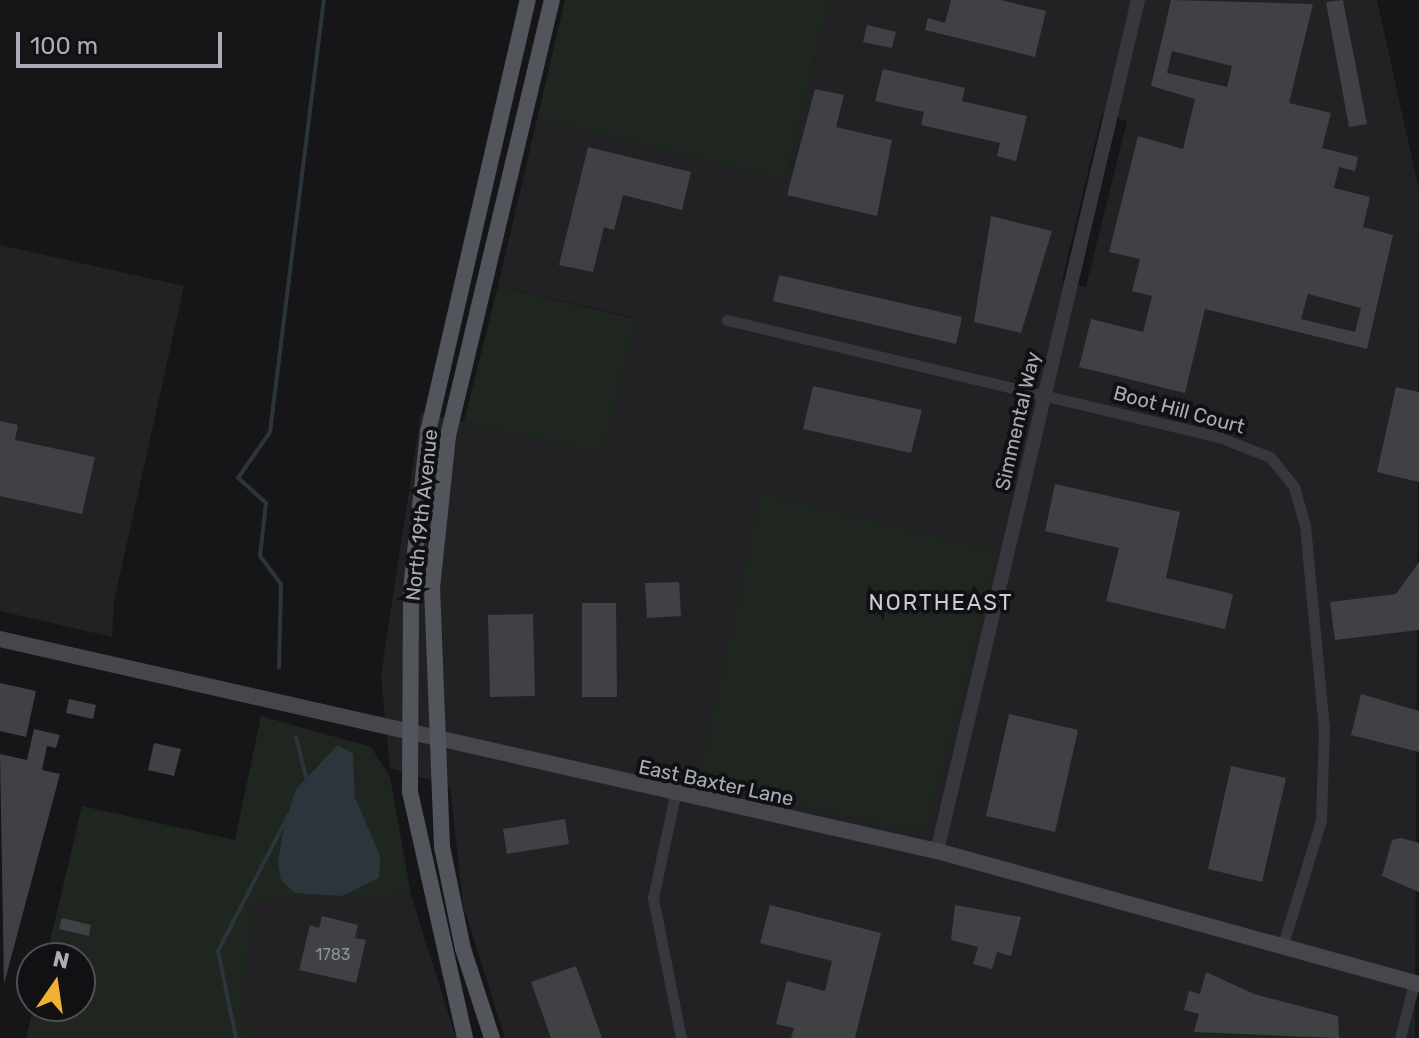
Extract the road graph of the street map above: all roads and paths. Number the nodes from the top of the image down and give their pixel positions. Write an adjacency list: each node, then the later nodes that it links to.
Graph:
1 (528, 0): 7 (main road, North 19th Avenue)
2 (552, 0): 8 (main road, North 19th Avenue)
3 (1138, 0): 5 (street, Simmental Way)
4 (727, 320): 5 (street, Boot Hill Court)
5 (1043, 394): 10 (street, Simmental Way); 11 (street, Boot Hill Court)
6 (0, 639): 7 (main road, East Baxter Lane)
7 (407, 733): 8 (main road, East Baxter Lane); 13 (main road, North 19th Avenue)
8 (432, 739): 9 (main road, East Baxter Lane); 14 (main road, North 19th Avenue)
9 (675, 795): 10 (main road, East Baxter Lane); 15 (street)
10 (937, 851): 11 (main road, East Baxter Lane)
11 (1283, 944): 12 (main road, East Baxter Lane)
12 (1416, 984): 16 (street)
13 (465, 1038)
14 (492, 1038)
15 (681, 1038)
16 (1400, 1038)

